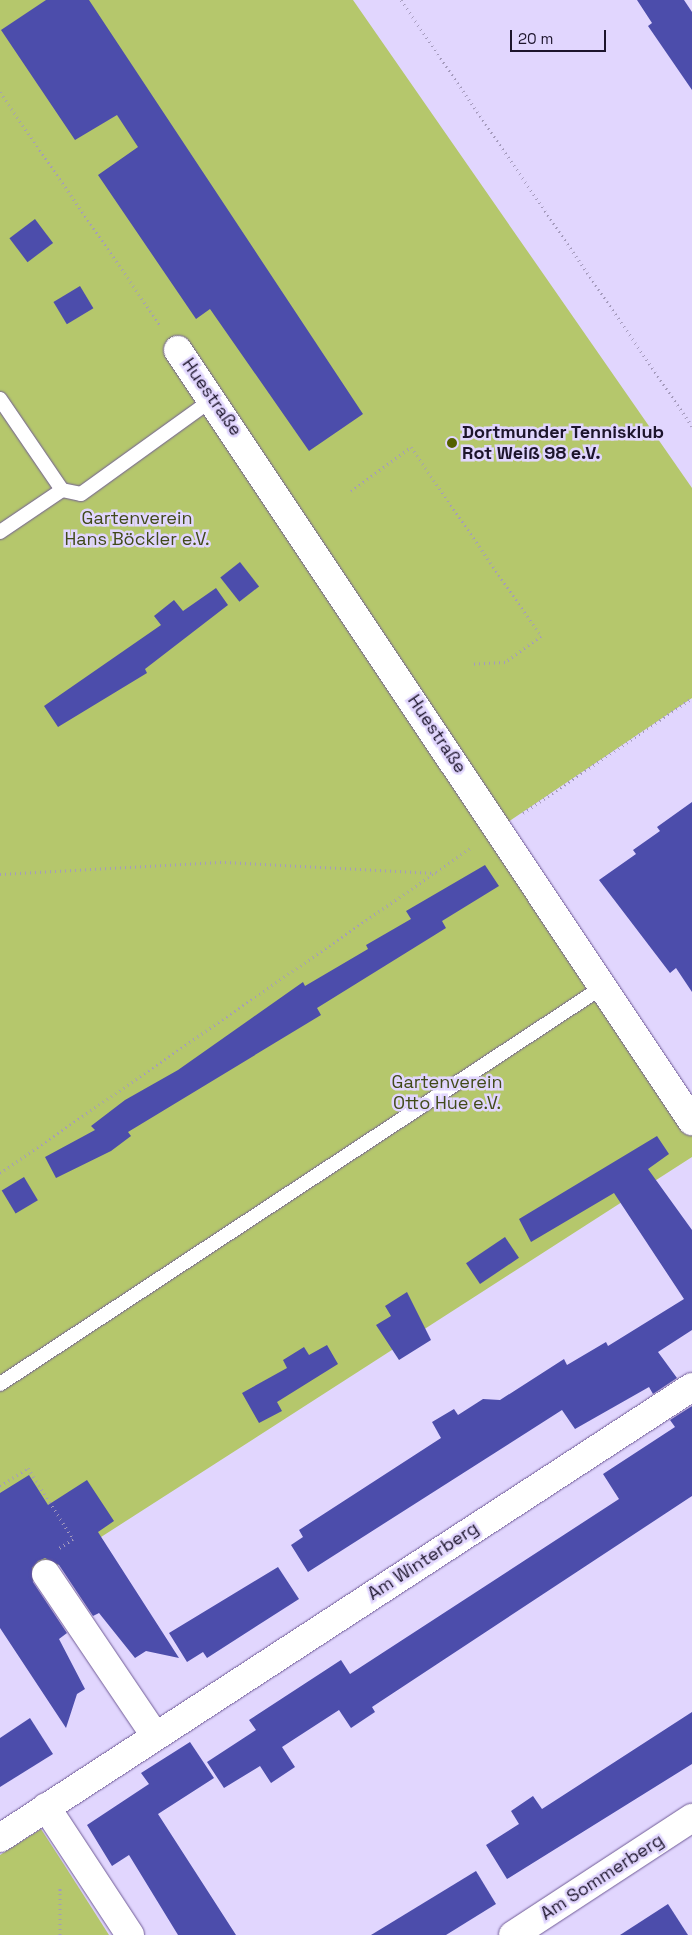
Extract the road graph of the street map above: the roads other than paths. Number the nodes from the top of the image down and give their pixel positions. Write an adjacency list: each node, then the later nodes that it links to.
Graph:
1 (178, 350): 2 (street, Huestraße)
2 (214, 398): 4 (lane); 6 (street, Huestraße)
3 (0, 399): 4 (lane)
4 (62, 490): 5 (lane)
5 (0, 532)
6 (601, 988): 7 (street, Huestraße); 8 (lane)
7 (692, 1121)
8 (0, 1384)
9 (692, 1387): 11 (street, Am Winterberg)
10 (46, 1574): 11 (street)
11 (154, 1734): 12 (street, Am Winterberg)
12 (46, 1807): 14 (street, Am Winterberg); 15 (street)
13 (692, 1818): 16 (street, Am Sommerberg)
14 (0, 1838)
15 (130, 1935)
16 (513, 1935)

